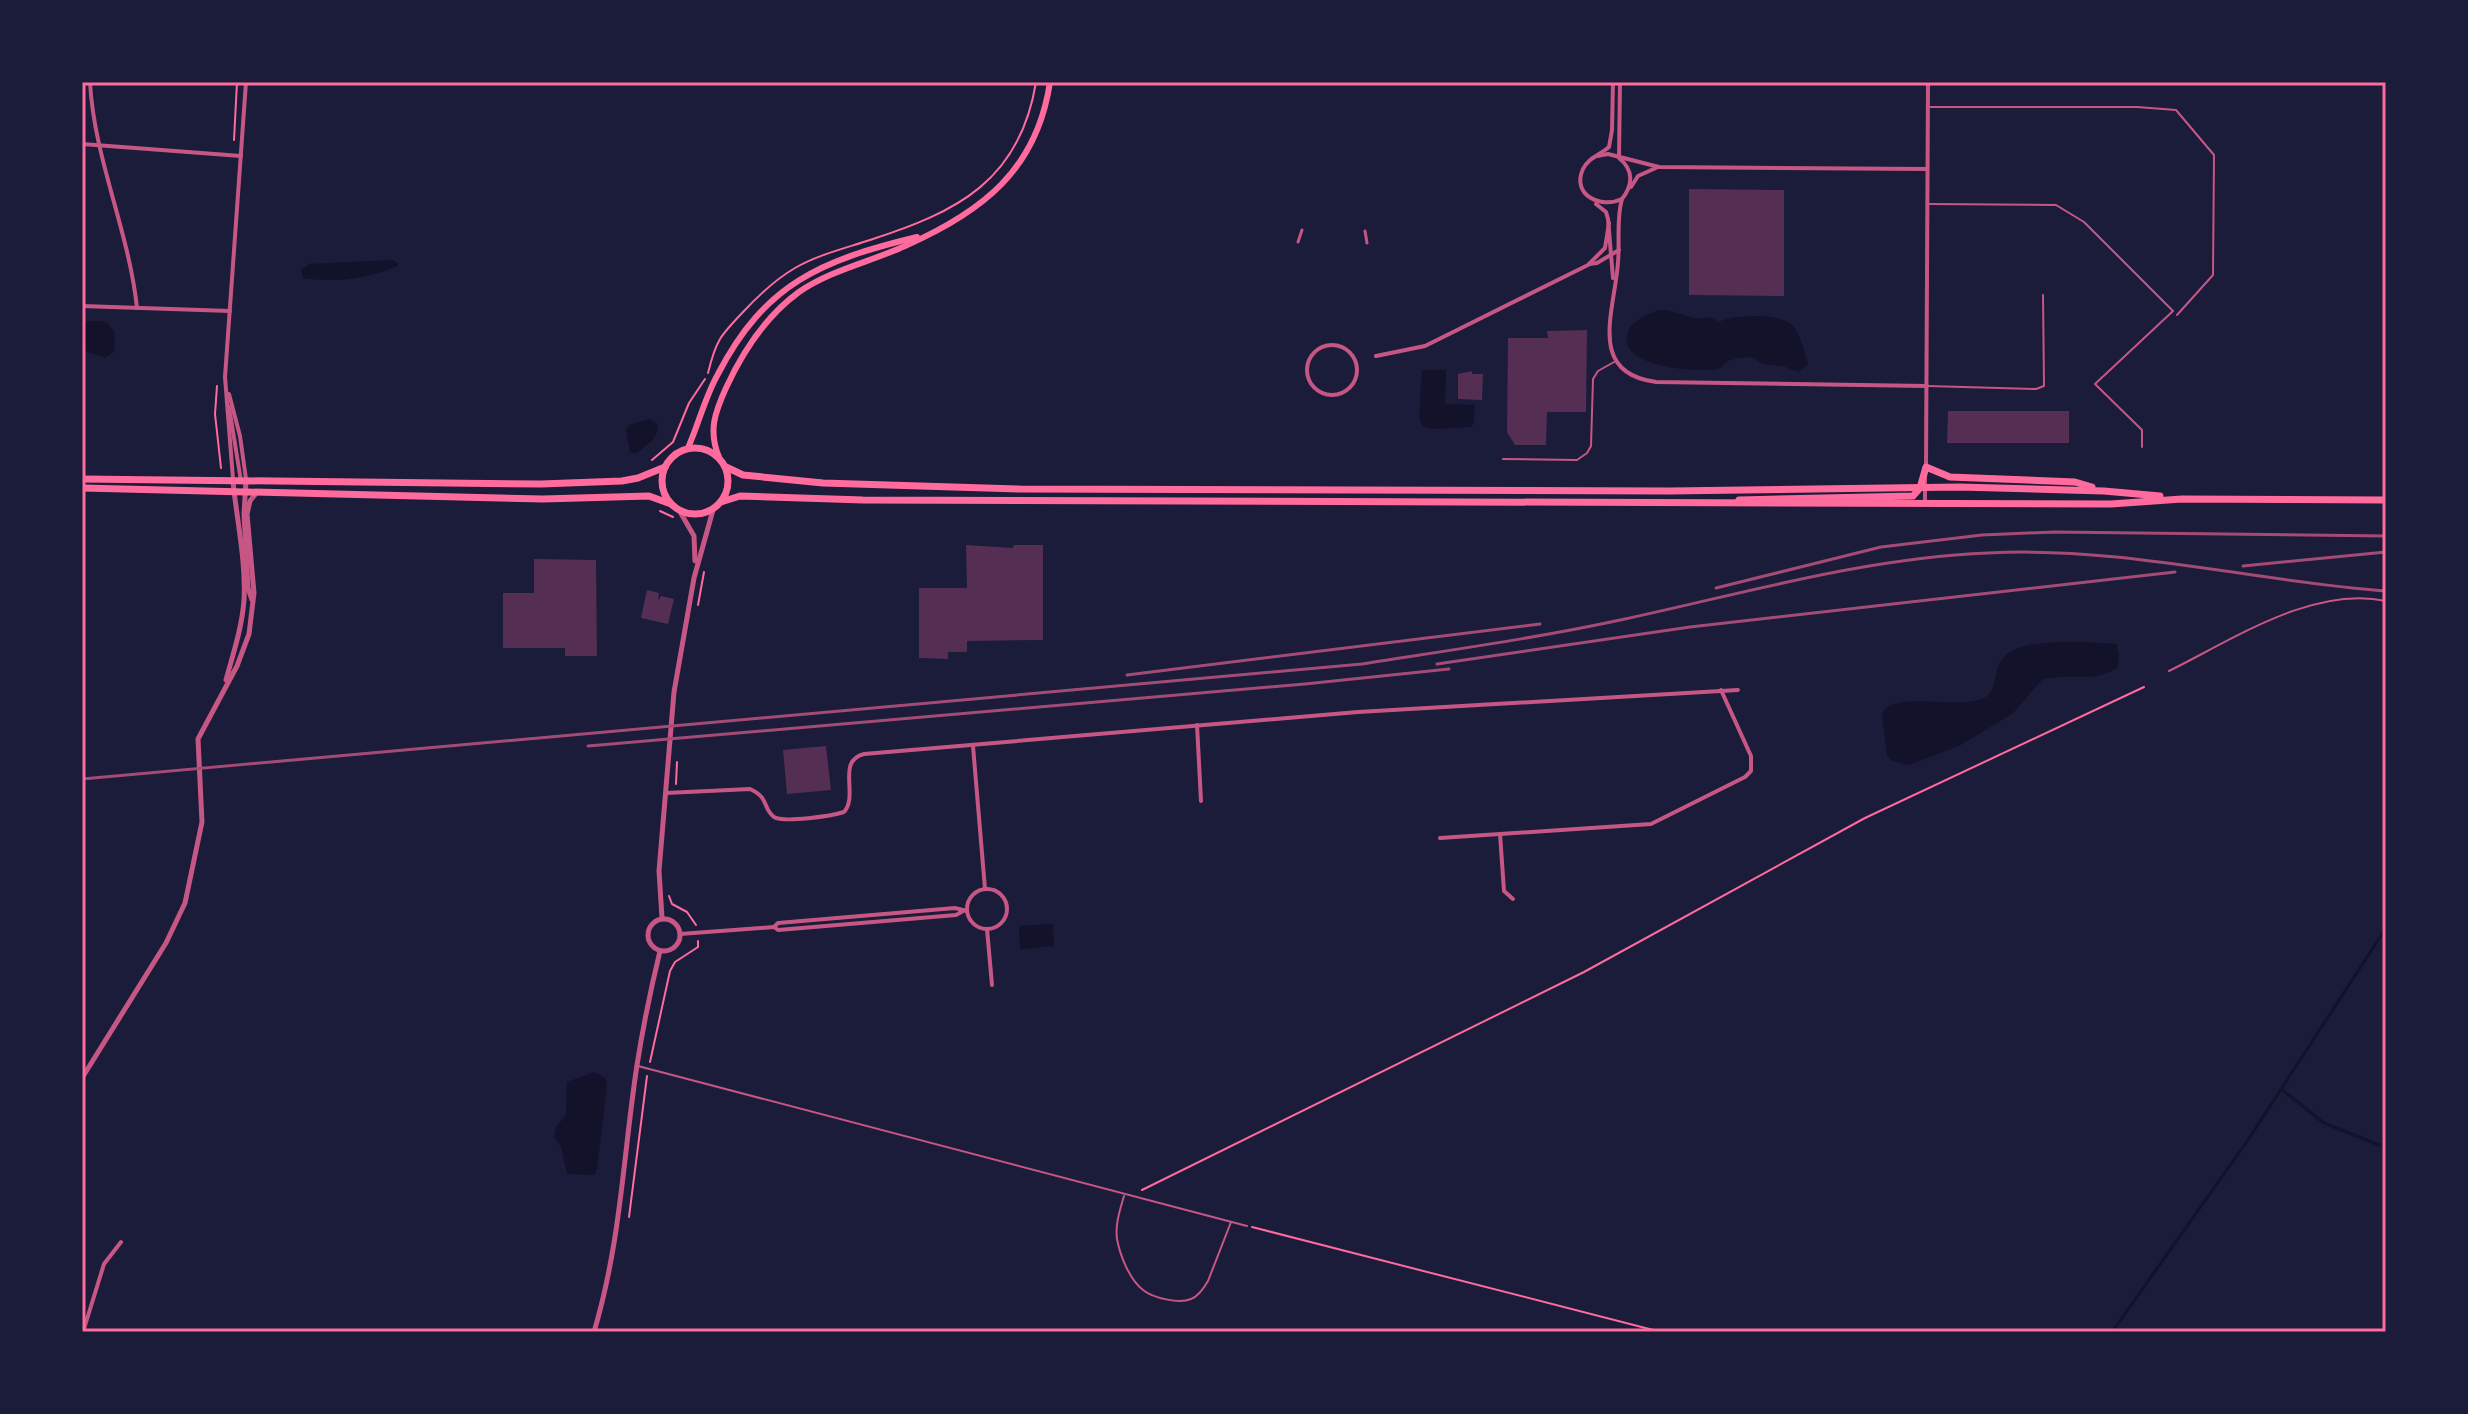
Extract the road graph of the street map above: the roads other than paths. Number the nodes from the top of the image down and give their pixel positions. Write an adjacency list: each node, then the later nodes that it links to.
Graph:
1 (90, 82): 9 (street)
2 (246, 82): 10 (street)
3 (1050, 82): 22 (main road)
4 (1613, 82): 11 (street)
5 (1620, 82): 12 (street)
6 (1928, 82): 7 (street)
7 (1928, 107): 14 (street); 33 (lane)
8 (82, 144): 9 (street)
9 (98, 145): 10 (street); 31 (street)
10 (241, 156): 32 (street)
11 (1597, 156): 12 (street); 17 (street)
12 (1619, 158): 13 (street); 15 (street)
13 (1659, 167): 14 (street); 15 (street)
14 (1927, 169): 18 (street)
15 (1627, 193): 16 (street)
16 (1622, 199): 17 (street); 25 (street)
17 (1591, 200): 19 (street)
18 (1928, 204): 37 (street); 41 (lane)
19 (1609, 223): 26 (street); 27 (street)
20 (1302, 230): 23 (street)
21 (1365, 231): 24 (street)
22 (924, 236): 39 (main road); 40 (main road)
23 (1298, 242)
24 (1367, 243)
25 (1619, 250): 26 (street); 28 (street)
26 (1611, 255): 27 (street); 28 (street)
27 (1588, 265): 34 (street)
28 (1614, 286): 35 (street)
29 (2043, 295): 37 (lane)
30 (82, 306): 31 (street)
31 (137, 308): 32 (street)
32 (230, 311): 38 (street)
33 (2177, 315)
34 (1376, 356)
35 (1615, 361): 37 (street); 44 (lane)
36 (1354, 381): 36 (street)
37 (1927, 386): 47 (street)
38 (227, 388): 49 (street); 49 (street)
39 (707, 396): 40 (main road); 42 (main road)
40 (722, 396): 43 (main road)
41 (2142, 447)
42 (688, 448): 43 (main road); 45 (main road)
43 (719, 457): 46 (main road)
44 (1503, 459)
45 (665, 467): 49 (main road); 59 (main road)
46 (726, 467): 51 (main road); 57 (main road)
47 (1926, 467): 51 (main road); 52 (main road)
48 (82, 479): 49 (main road)
49 (242, 485): 53 (main road); 54 (main road); 65 (street)
50 (82, 488): 53 (main road)
51 (1922, 488): 52 (main road); 58 (street); 60 (main road)
52 (2104, 491): 55 (main road)
53 (234, 492): 67 (street)
54 (262, 492): 59 (main road); 65 (street)
55 (2182, 499): 56 (main road); 58 (main road)
56 (2386, 500)
57 (721, 502): 60 (main road); 62 (main road)
58 (1925, 503): 60 (main road)
59 (671, 504): 61 (main road)
60 (1721, 504)
61 (679, 510): 62 (main road); 63 (street)
62 (713, 510): 63 (street)
63 (694, 578): 72 (street)
64 (2386, 601): 66 (lane)
65 (253, 604): 67 (street)
66 (2169, 671)
67 (225, 685): 85 (street)
68 (1721, 690): 69 (street); 70 (street); 74 (street)
69 (1738, 690)
70 (1197, 725): 71 (street); 73 (street)
71 (973, 746): 72 (street); 76 (street)
72 (666, 793): 79 (street)
73 (1201, 801)
74 (1500, 834): 75 (street); 77 (street)
75 (1440, 838)
76 (985, 889): 78 (street); 80 (street)
77 (1513, 899)
78 (965, 911): 80 (street); 81 (street)
79 (662, 918): 81 (street); 82 (street)
80 (987, 929): 83 (street)
81 (680, 934): 82 (street)
82 (660, 951): 84 (street)
83 (992, 985)
84 (637, 1066): 87 (lane); 92 (street)
85 (85, 1067): 86 (street)
86 (82, 1078)
87 (1124, 1195): 88 (lane); 88 (lane)
88 (1231, 1221): 89 (lane)
89 (1247, 1226)
90 (121, 1242): 91 (street)
91 (83, 1332)
92 (594, 1332)

